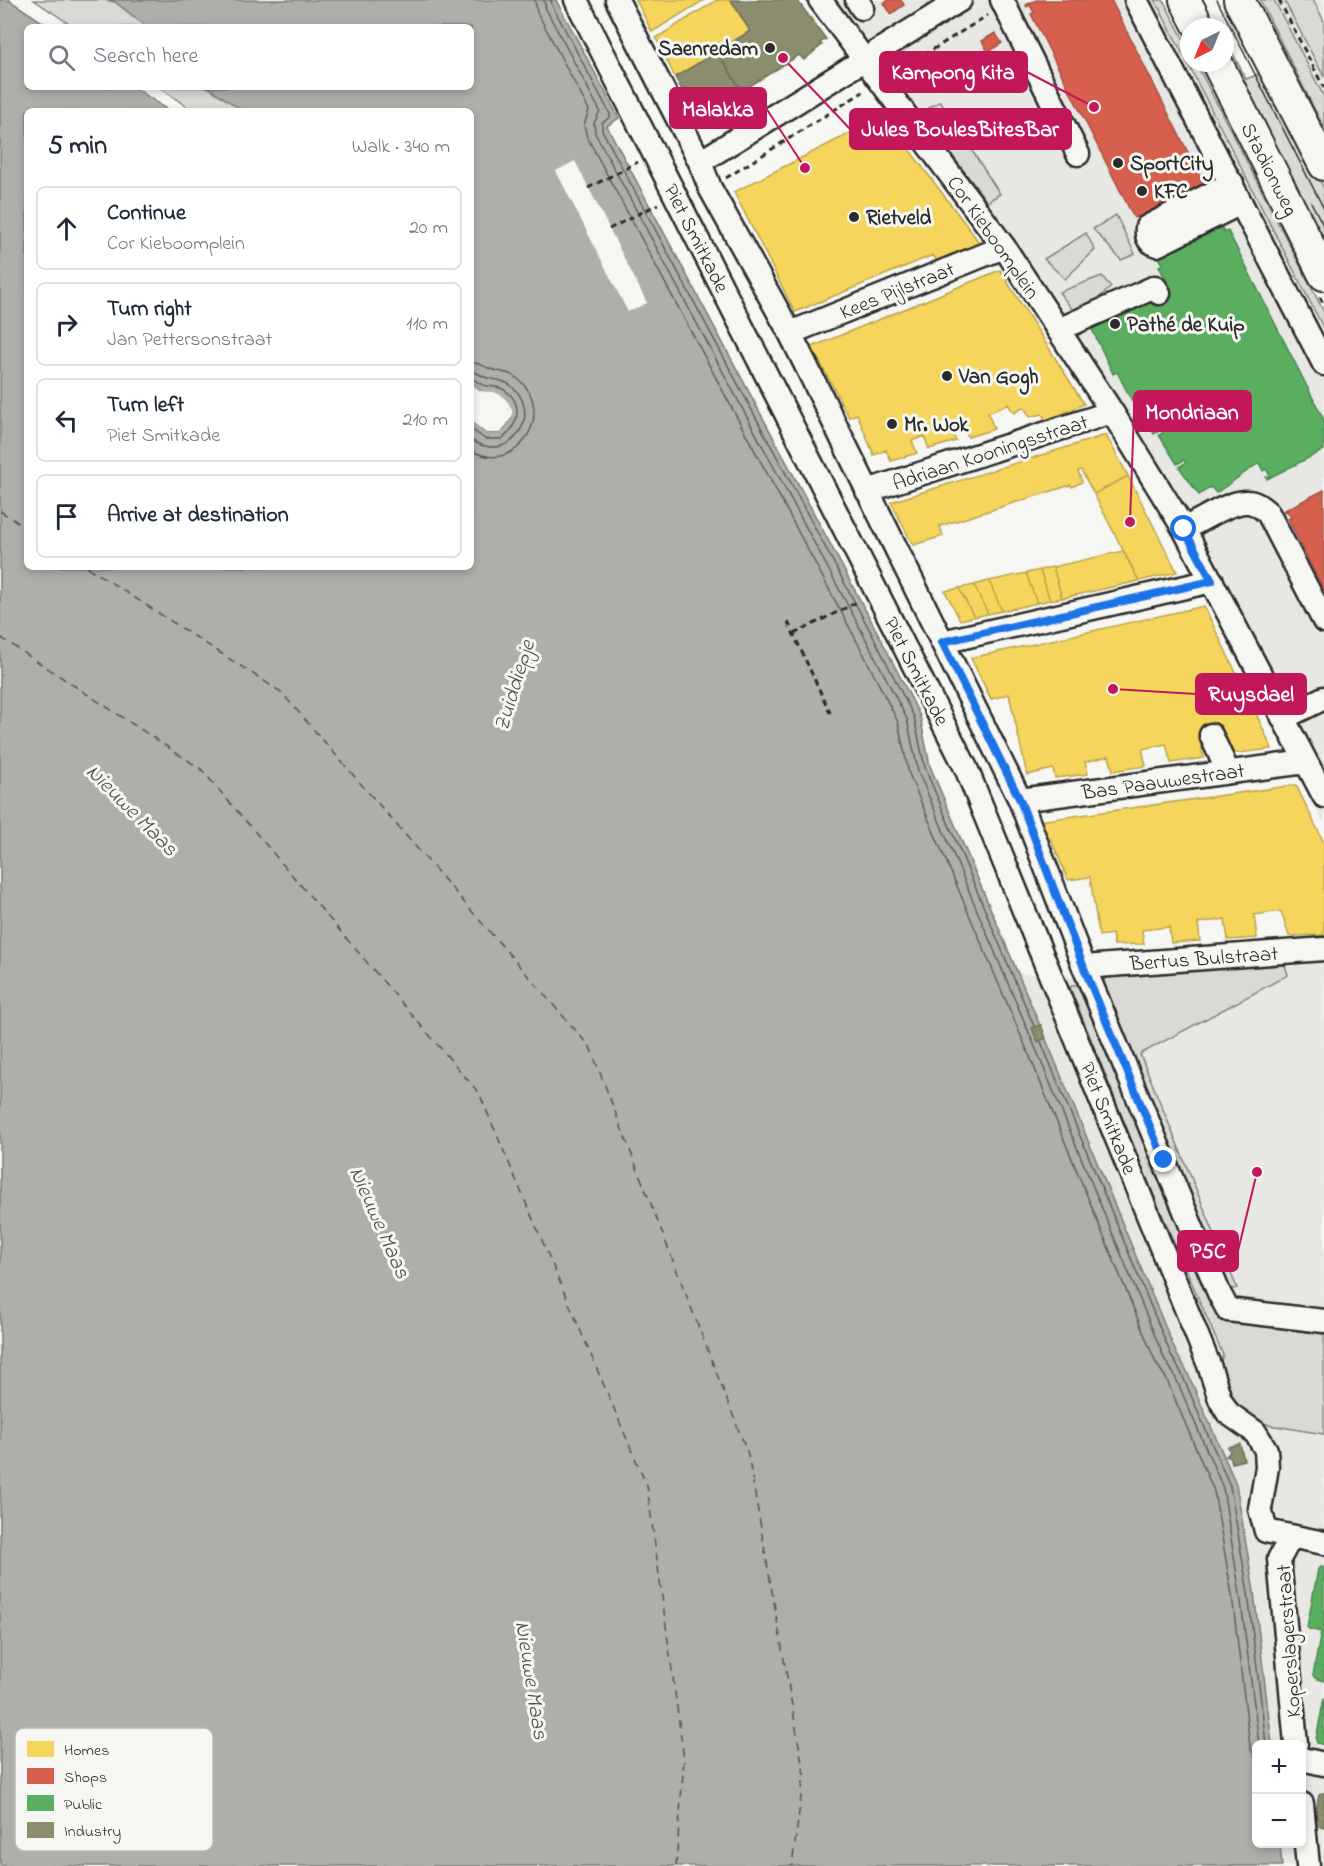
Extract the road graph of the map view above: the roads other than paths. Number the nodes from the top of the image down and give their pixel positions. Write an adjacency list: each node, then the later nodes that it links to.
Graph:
1 (576, 0): 37 (street, Piet Smitkade)
2 (617, 0): 13 (street, Piet Smitkade)
3 (819, 0): 10 (street, Cor Kieboomplein)
4 (960, 0): 10 (street)
5 (1136, 0): 20 (street)
6 (1185, 0): 9 (main road)
7 (1239, 0): 14 (main road)
8 (1003, 3): 12 (street)
9 (1194, 18)
10 (864, 60): 13 (street); 15 (street, Cor Kieboomplein)
11 (1222, 72): 16 (main road, Stadionweg)
12 (1078, 154)
13 (700, 162): 19 (street, Piet Smitkade)
14 (1324, 165)
15 (1004, 247): 18 (street, Cor Kieboomplein); 19 (street, Kees Pijlstraat)
16 (1324, 275)
17 (1159, 294): 18 (street)
18 (1061, 328): 21 (street, Cor Kieboomplein)
19 (790, 333): 22 (street, Piet Smitkade)
20 (1324, 364)
21 (1112, 412): 22 (street, Adriaan Kooningsstraat); 23 (street, Cor Kieboomplein)
22 (867, 491): 26 (street, Piet Smitkade)
23 (1184, 529): 24 (street, Cor Kieboomplein); 25 (street)
24 (1212, 581): 26 (street); 28 (street, Cor Kieboomplein)
25 (1324, 621)
26 (942, 642): 33 (street, Piet Smitkade)
27 (1324, 698): 28 (street)
28 (1283, 718): 30 (street, Cor Kieboomplein)
29 (1211, 735): 31 (street)
30 (1306, 762): 31 (street, Bas Paauwestraat); 32 (street, Cor Kieboomplein)
31 (1228, 772): 33 (street, Bas Paauwestraat)
32 (1324, 796)
33 (1020, 800): 35 (street, Piet Smitkade)
34 (1324, 950): 35 (street, Bertus Bulstraat)
35 (1084, 968): 36 (street, Piet Smitkade)
36 (1324, 1321)
37 (1291, 1537): 38 (street, Koperslagerstraat); 39 (street, Koperslagerstraat)
38 (1324, 1543)
39 (1296, 1740)
40 (1306, 1760): 41 (street)
41 (1324, 1764)
42 (1306, 1845): 43 (street)
43 (1308, 1866)

